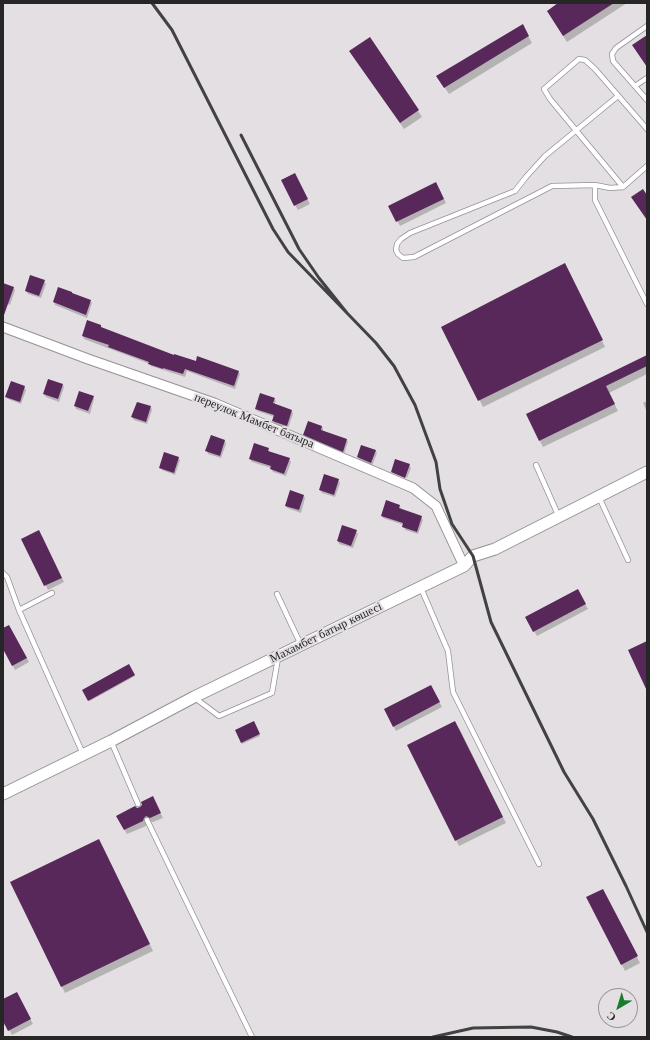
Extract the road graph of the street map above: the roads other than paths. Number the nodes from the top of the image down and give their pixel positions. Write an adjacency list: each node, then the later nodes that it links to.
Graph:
1 (647, 26): 3 (lane)
2 (647, 78): 3 (lane)
3 (635, 86): 5 (lane)
4 (618, 96): 6 (lane); 7 (lane); 7 (lane)
5 (647, 100)
6 (647, 129)
7 (577, 131): 9 (lane); 10 (lane)
8 (647, 166): 10 (lane)
9 (595, 185): 10 (lane); 11 (lane)
10 (623, 187)
11 (647, 304)
12 (3, 327): 18 (street, переулок Мамбет батыра)
13 (536, 465): 16 (lane)
14 (647, 472): 15 (street, Махамбет батыр көшесі)
15 (599, 497): 16 (street, Махамбет батыр көшесі); 17 (lane)
16 (559, 517): 18 (street, Махамбет батыр көшесі)
17 (628, 560)
18 (464, 566): 20 (street, Махамбет батыр көшесі)
19 (3, 573): 23 (lane)
20 (420, 586): 24 (street, Махамбет батыр көшесі); 32 (lane)
21 (52, 593): 23 (lane)
22 (277, 594): 24 (lane)
23 (19, 610): 28 (lane)
24 (301, 645): 25 (street, Махамбет батыр көшесі)
25 (278, 656): 26 (street, Махамбет батыр көшесі); 26 (lane)
26 (194, 697): 27 (street, Махамбет батыр көшесі)
27 (111, 741): 28 (street, Махамбет батыр көшесі); 30 (lane)
28 (83, 754): 29 (street, Махамбет батыр көшесі)
29 (3, 794)
30 (138, 804)
31 (147, 820): 33 (lane)
32 (539, 864)
33 (252, 1037)

